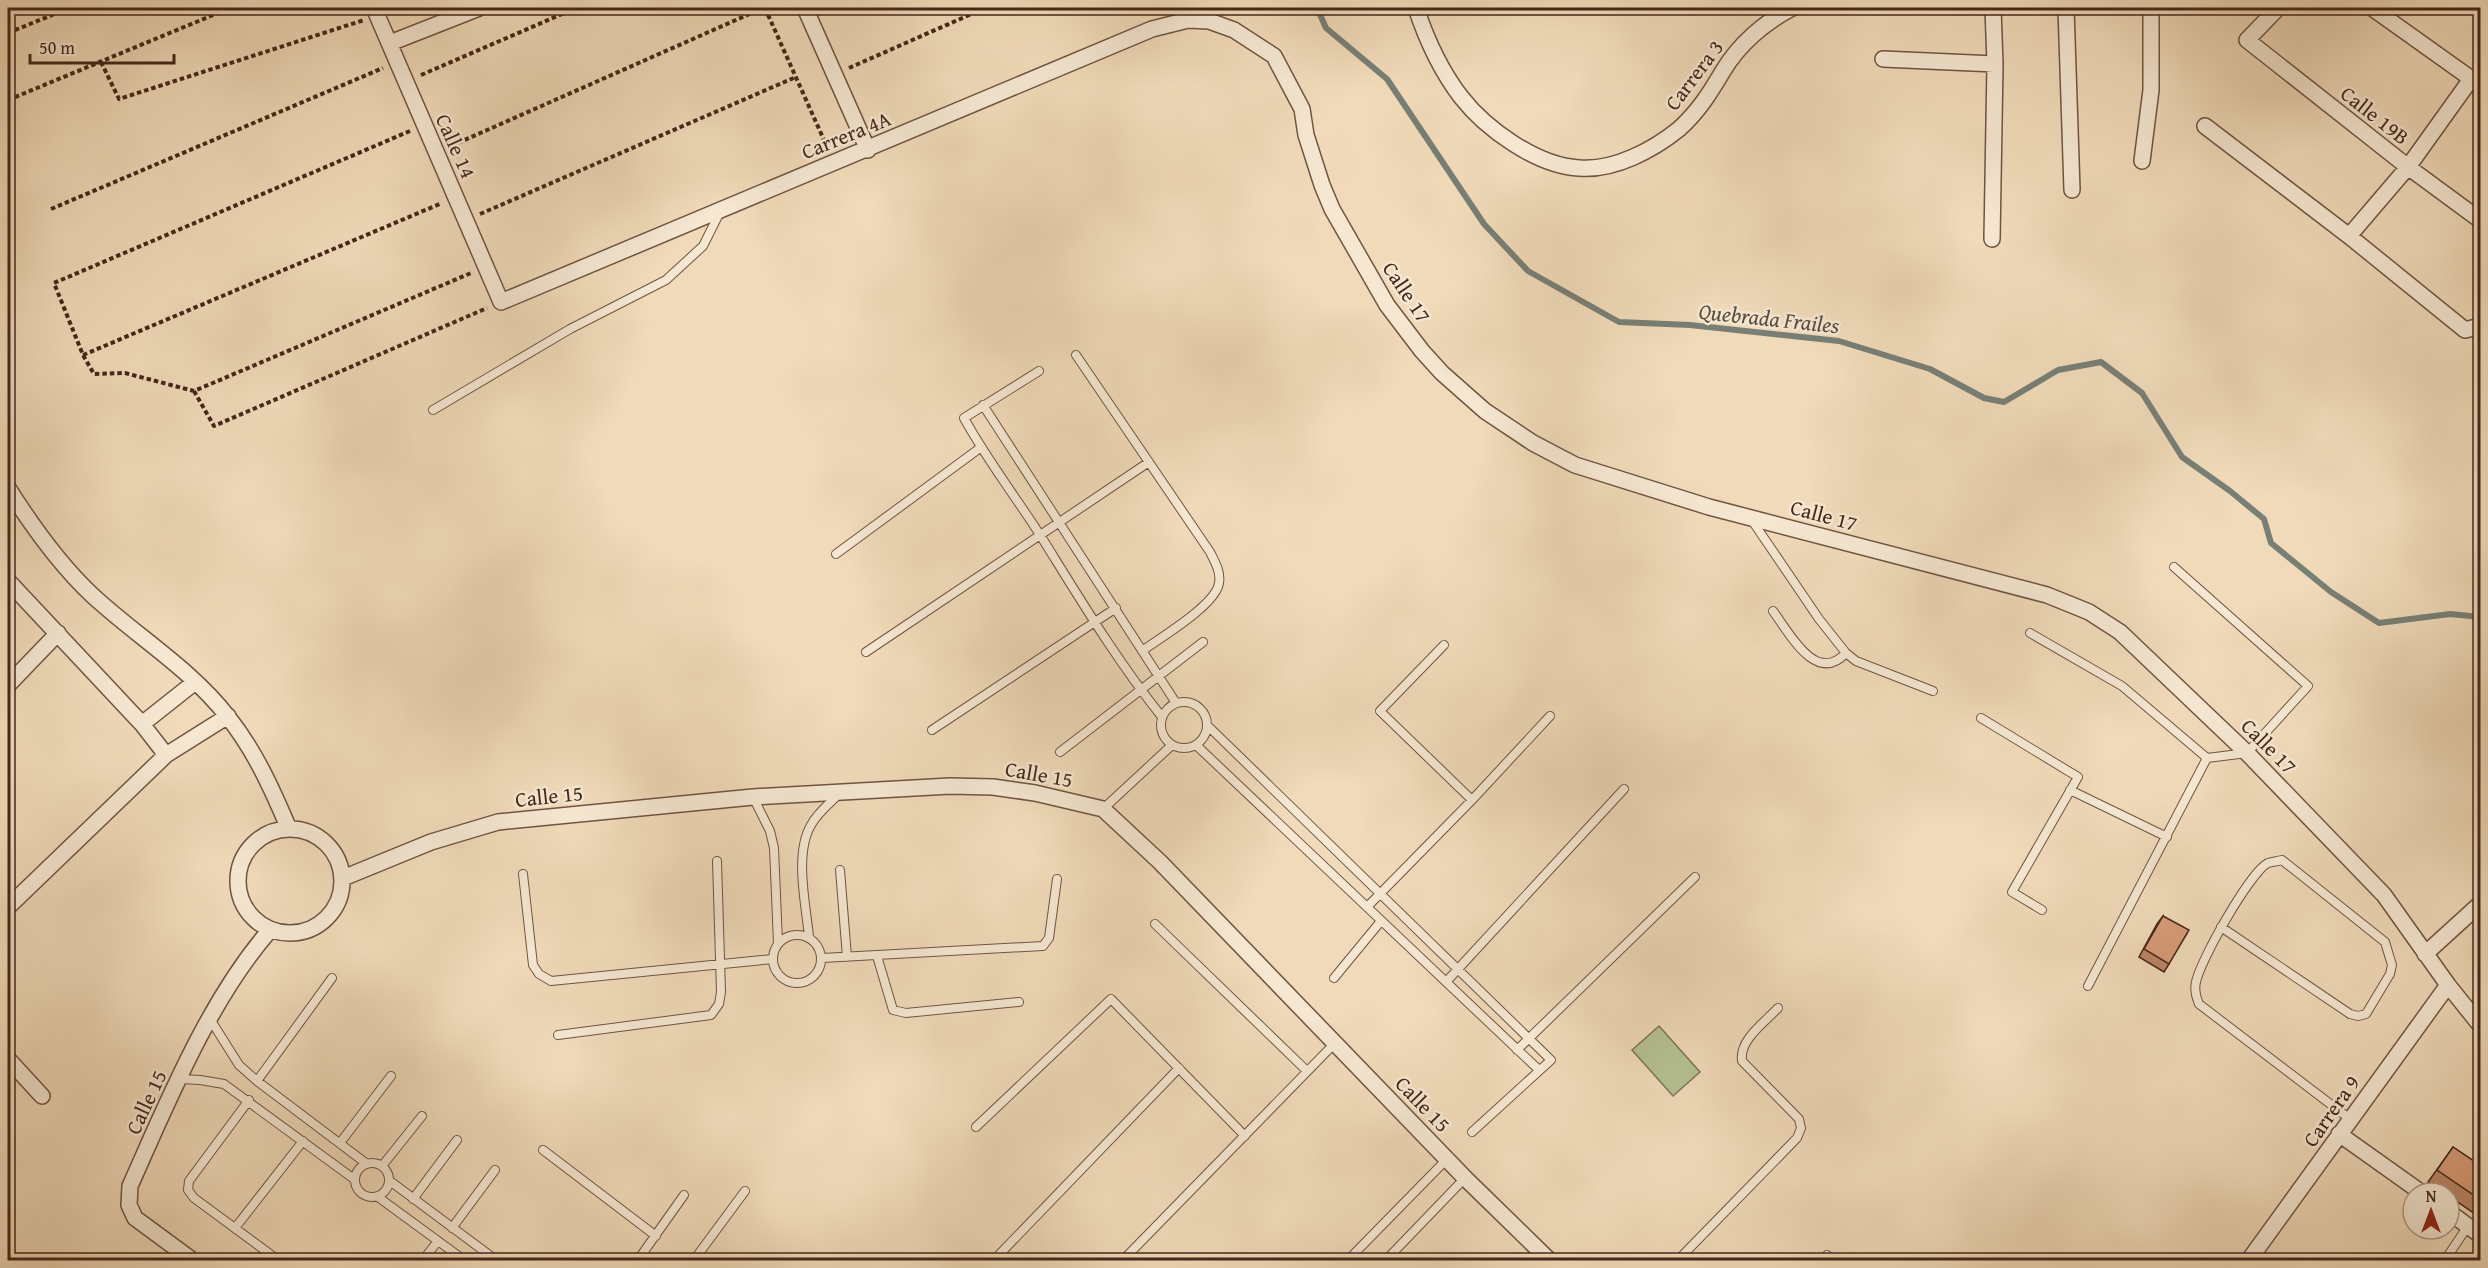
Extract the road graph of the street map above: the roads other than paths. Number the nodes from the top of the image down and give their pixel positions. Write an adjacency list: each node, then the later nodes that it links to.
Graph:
1 (479, 8): 12 (street)
2 (805, 8): 17 (street)
3 (1416, 8): 4 (street, Carrera 3)
4 (1792, 8)
5 (1993, 8): 14 (street)
6 (2066, 8): 20 (street)
7 (2151, 8): 18 (street)
8 (2278, 8): 19 (street, Calle 19B)
9 (2372, 8): 15 (street)
10 (376, 11): 12 (street, Calle 14)
11 (1209, 21): 17 (street, Carrera 4A); 34 (street, Calle 17)
12 (390, 44): 25 (street, Calle 14)
13 (1884, 59): 14 (street)
14 (1995, 64): 24 (street)
15 (2476, 82): 19 (street)
16 (2205, 126): 23 (street)
17 (868, 150): 21 (street, Carrera 4A)
18 (2142, 161)
19 (2408, 167): 22 (street, Calle 19B); 23 (street)
20 (2072, 190)
21 (721, 210): 25 (street, Carrera 4A); 30 (lane)
22 (2481, 220)
23 (2349, 236): 26 (street)
24 (1992, 239)
25 (501, 302)
26 (2481, 326)
27 (1076, 355): 32 (lane)
28 (1039, 371): 29 (lane)
29 (983, 405): 31 (lane); 35 (lane)
30 (432, 410)
31 (980, 448): 36 (lane); 37 (lane)
32 (1149, 462): 35 (lane); 47 (lane)
33 (8, 488): 51 (street)
34 (1750, 518): 49 (lane); 66 (street, Calle 17)
35 (1060, 522): 36 (lane); 40 (lane)
36 (1040, 535): 42 (lane); 48 (lane)
37 (836, 554)
38 (2174, 567): 66 (lane)
39 (8, 581): 43 (street)
40 (1116, 608): 42 (lane); 47 (lane)
41 (1773, 611): 49 (lane)
42 (1094, 622): 53 (lane); 62 (lane)
43 (58, 633): 52 (street); 60 (street)
44 (2030, 633): 68 (lane)
45 (1203, 642): 50 (lane)
46 (1444, 645): 73 (lane)
47 (1142, 651): 50 (lane)
48 (866, 652)
49 (1846, 653): 54 (lane)
50 (1158, 675): 53 (lane); 55 (lane)
51 (195, 682): 56 (street); 60 (street)
52 (8, 685)
53 (1140, 690): 58 (lane); 65 (lane)
54 (1933, 691)
55 (1176, 703): 58 (lane); 61 (lane)
56 (228, 716): 67 (street); 75 (street)
57 (1550, 716): 73 (lane)
58 (1162, 717): 63 (lane)
59 (1981, 718): 70 (lane)
60 (142, 724): 67 (street)
61 (1208, 726): 64 (lane); 83 (lane)
62 (932, 730)
63 (1172, 745): 64 (lane); 74 (lane)
64 (1196, 745): 86 (lane)
65 (1060, 752)
66 (2247, 753): 68 (lane); 94 (street, Calle 17)
67 (166, 755): 85 (street)
68 (2207, 758): 76 (lane)
69 (1624, 789): 100 (lane)
70 (2070, 790): 76 (lane); 87 (lane)
71 (840, 792): 72 (street, Calle 15); 74 (street, Calle 15); 92 (lane)
72 (753, 797): 81 (street, Calle 15); 93 (lane)
73 (1472, 801): 83 (lane)
74 (1103, 809): 112 (street, Calle 15)
75 (290, 829): 81 (street); 91 (street)
76 (2167, 837): 105 (lane)
77 (717, 861): 99 (lane)
78 (840, 870): 96 (lane)
79 (523, 874): 99 (lane)
80 (1695, 877): 111 (lane)
81 (343, 878): 91 (street)
82 (1057, 879): 95 (lane)
83 (1380, 894): 86 (lane); 100 (lane)
84 (2481, 904): 94 (street)
85 (8, 907)
86 (1367, 907): 88 (lane)
87 (2042, 910)
88 (1381, 921): 102 (lane); 103 (lane)
89 (1155, 924): 117 (lane)
90 (2221, 927): 90 (lane); 124 (lane)
91 (270, 930): 108 (street, Calle 15)
92 (809, 937): 93 (lane); 97 (lane)
93 (778, 943): 98 (lane)
94 (2425, 954): 104 (street, Calle 17)
95 (877, 956): 96 (lane); 106 (lane)
96 (847, 957): 97 (lane)
97 (822, 958): 98 (lane)
98 (773, 959): 99 (lane)
99 (719, 964): 110 (lane)
100 (1458, 970): 103 (lane); 111 (lane)
101 (332, 978): 120 (lane)
102 (1334, 978)
103 (1446, 982): 113 (lane)
104 (2448, 985): 109 (street, Calle 17); 124 (street, Carrera 9)
105 (2088, 986)
106 (1019, 1002)
107 (1778, 1008): 163 (lane)
108 (210, 1019): 119 (street, Calle 15); 120 (lane)
109 (2481, 1025)
110 (558, 1035)
111 (1529, 1038): 113 (lane); 116 (lane)
112 (1335, 1043): 117 (lane); 133 (street, Calle 15)
113 (1517, 1050): 116 (lane)
114 (8, 1059): 121 (street)
115 (1179, 1068): 125 (lane); 128 (lane); 158 (lane)
116 (1539, 1070): 126 (lane)
117 (1307, 1071): 128 (lane)
118 (391, 1076): 131 (lane)
119 (180, 1079): 122 (lane); 151 (street, Calle 15)
120 (257, 1081): 131 (lane)
121 (42, 1096)
122 (249, 1100): 130 (lane); 146 (lane)
123 (422, 1116): 135 (lane)
124 (2350, 1119): 127 (street, Carrera 9)
125 (976, 1126)
126 (1472, 1132)
127 (2339, 1134): 140 (street); 164 (street, Carrera 9)
128 (1245, 1136): 159 (lane)
129 (456, 1140): 144 (lane)
130 (303, 1141): 138 (lane); 146 (lane)
131 (340, 1143): 134 (lane)
132 (543, 1150): 149 (lane)
133 (1447, 1159): 137 (street, Calle 15); 160 (lane)
134 (367, 1164): 135 (lane); 138 (lane)
135 (382, 1166): 139 (lane)
136 (495, 1170): 147 (lane)
137 (1465, 1178): 161 (lane); 162 (street, Calle 15)
138 (354, 1179): 143 (lane)
139 (390, 1181): 143 (lane); 144 (lane)
140 (2405, 1181)
141 (745, 1191): 157 (lane)
142 (684, 1195): 149 (lane)
143 (378, 1197): 150 (lane)
144 (413, 1199): 147 (lane)
145 (2461, 1221): 148 (street)
146 (235, 1228): 152 (lane)
147 (452, 1228): 155 (lane)
148 (2474, 1230): 165 (lane)
149 (656, 1236): 156 (lane)
150 (438, 1241): 153 (lane); 154 (lane)
151 (192, 1260)
152 (278, 1260)
153 (423, 1260)
154 (464, 1260)
155 (496, 1260)
156 (638, 1260)
157 (694, 1260)
158 (994, 1260)
159 (1123, 1260)
160 (1348, 1260)
161 (1386, 1260)
162 (1549, 1260)
163 (1678, 1260)
164 (2249, 1260)
165 (2445, 1260)

